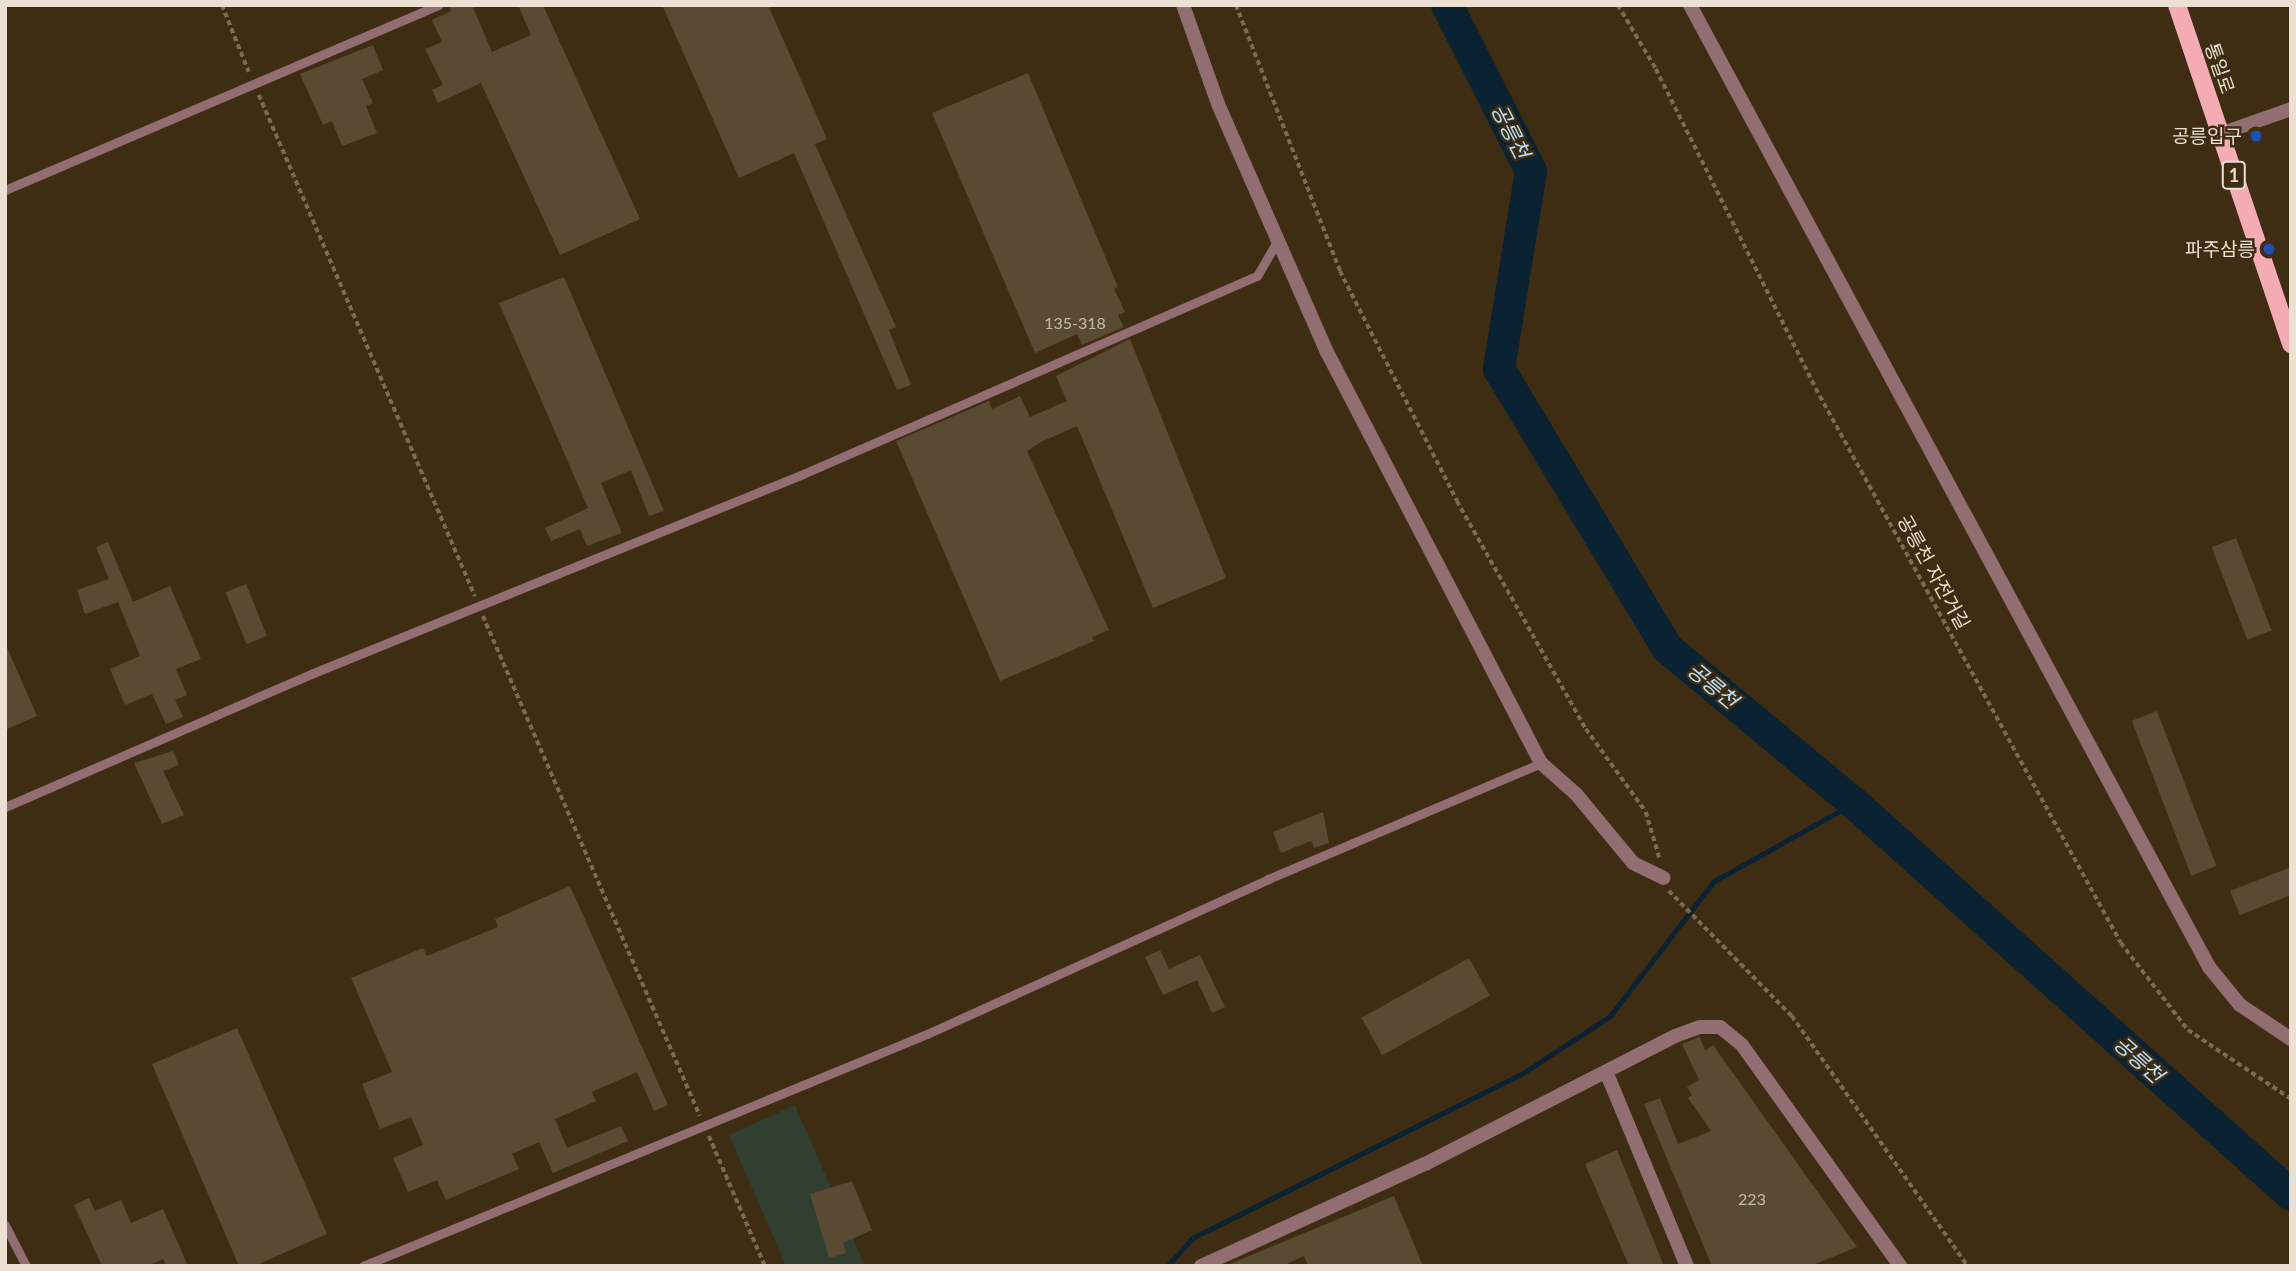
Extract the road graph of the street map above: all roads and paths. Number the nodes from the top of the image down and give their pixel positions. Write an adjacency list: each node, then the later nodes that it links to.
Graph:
1 (222, 5): 8 (path)
2 (438, 5): 8 (lane)
3 (1183, 5): 12 (street)
4 (1236, 5): 17 (path)
5 (1618, 5): 20 (path, 공릉천 자전거길)
6 (1690, 5): 18 (street)
7 (2177, 5): 10 (main road, 통일로 / 1)
8 (254, 84): 11 (lane); 14 (path)
9 (2291, 108): 10 (street)
10 (2220, 134): 13 (main road, 통일로 / 1)
11 (5, 190)
12 (1277, 242): 14 (lane); 15 (street)
13 (2291, 344)
14 (479, 606): 16 (lane); 21 (path)
15 (1541, 763): 17 (street); 21 (lane)
16 (5, 807)
17 (1664, 878): 29 (path)
18 (2291, 1039)
19 (1607, 1074): 26 (street); 27 (street); 28 (street)
20 (2291, 1099)
21 (705, 1126): 24 (lane); 25 (path)
22 (5, 1225): 23 (lane)
23 (26, 1266)
24 (363, 1266)
25 (765, 1266)
26 (1201, 1266)
27 (1687, 1266)
28 (1900, 1266)
29 (1968, 1266)

